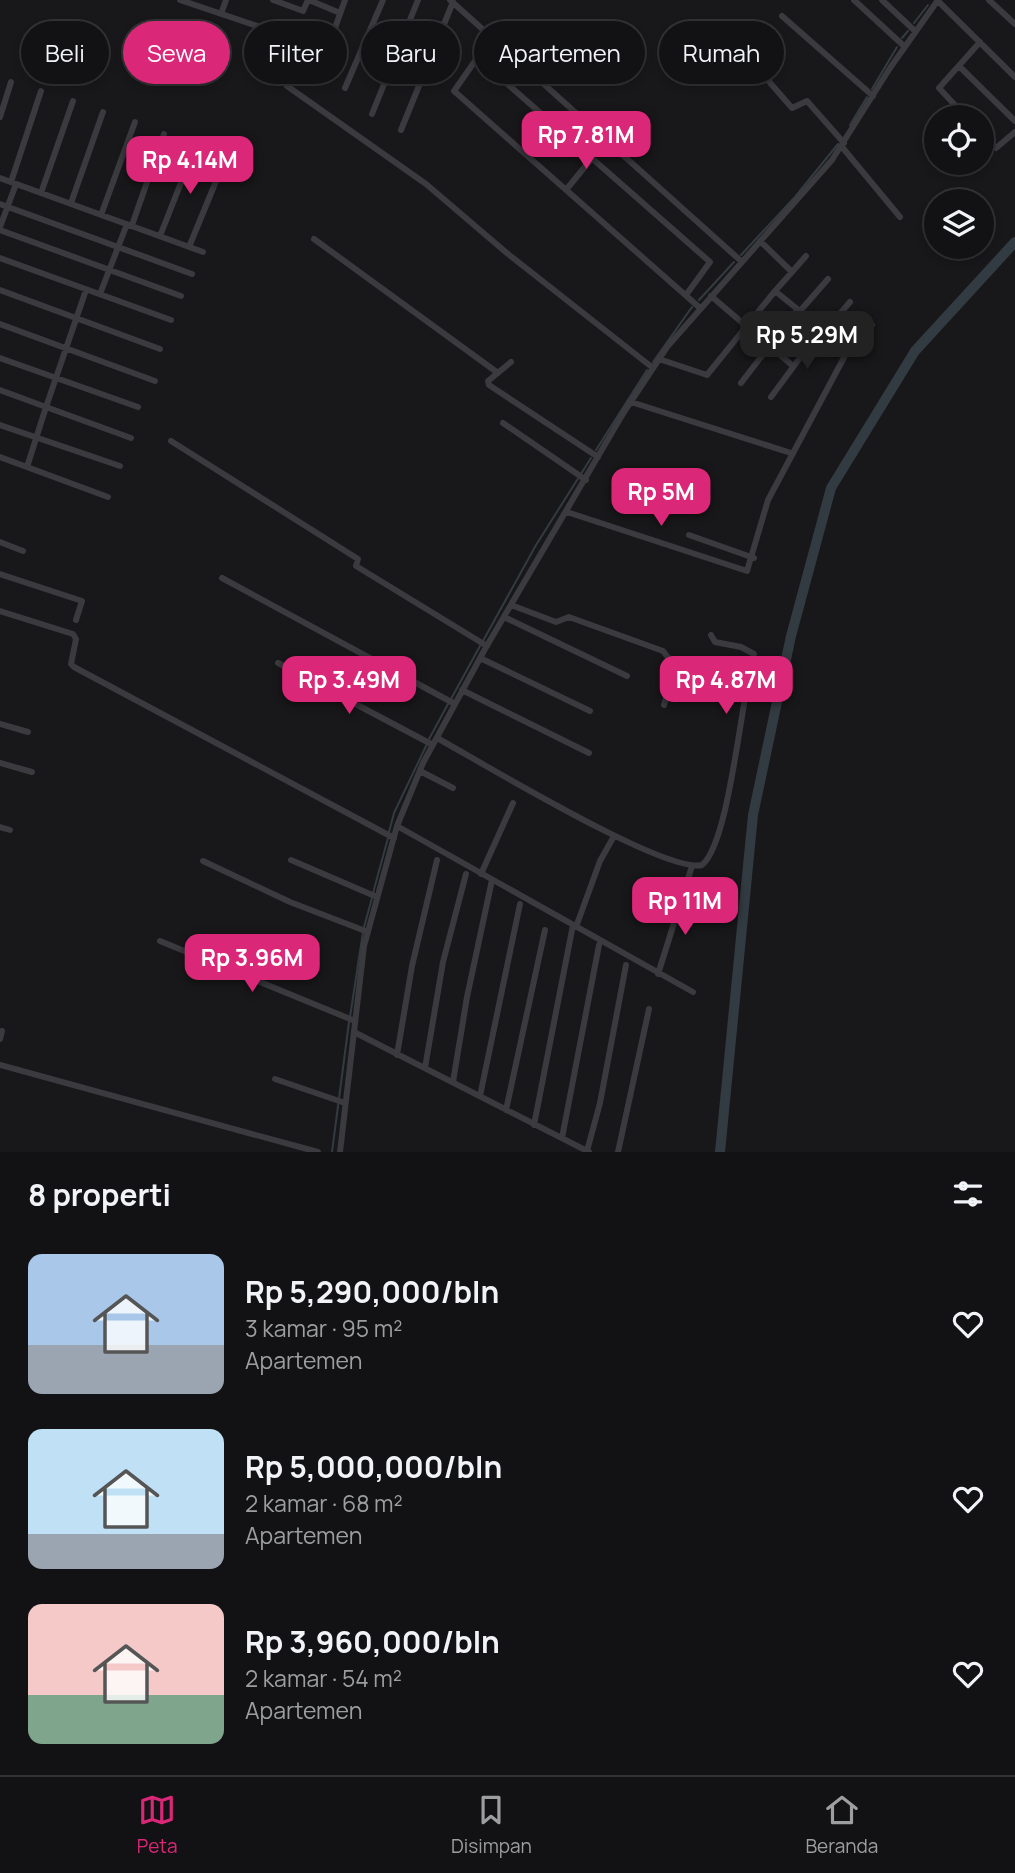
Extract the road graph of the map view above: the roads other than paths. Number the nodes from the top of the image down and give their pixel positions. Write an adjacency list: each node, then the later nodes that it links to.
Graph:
1 (180, 0): 15 (street)
2 (226, 0): 15 (street)
3 (273, 0): 12 (street)
4 (308, 0): 12 (street); 14 (street)
5 (345, 0): 14 (street)
6 (383, 0): 28 (street)
7 (418, 0): 34 (street)
8 (853, 0): 22 (street)
9 (883, 0): 20 (street)
10 (989, 0): 19 (street)
11 (453, 1): 38 (street); 64 (street)
12 (288, 2)
13 (935, 2): 20 (street); 21 (street)
14 (340, 13): 17 (street)
15 (221, 14): 18 (street)
16 (782, 16): 30 (street)
17 (337, 21)
18 (244, 22)
19 (1015, 24)
20 (915, 31): 22 (street)
21 (980, 42): 23 (street); 24 (street)
22 (905, 47): 30 (street)
23 (959, 66): 32 (street); 36 (street)
24 (1015, 77)
25 (11, 82): 35 (street)
26 (772, 84): 41 (street)
27 (287, 86): 93 (street)
28 (345, 88)
29 (41, 91): 47 (street)
30 (873, 96): 41 (street)
31 (73, 101): 49 (street)
32 (955, 105)
33 (103, 112): 50 (street)
34 (372, 114)
35 (0, 117)
36 (1015, 121)
37 (135, 122): 52 (street)
38 (401, 130)
39 (1015, 132): 43 (street)
40 (163, 134): 54 (street)
41 (843, 145): 53 (street); 58 (street)
42 (195, 146): 56 (street)
43 (994, 146)
44 (226, 157): 60 (street)
45 (592, 158): 48 (street); 48 (street); 73 (street)
46 (0, 177): 47 (street)
47 (14, 183): 49 (street); 51 (street)
48 (566, 190): 73 (street)
49 (41, 193): 50 (street)
50 (71, 203): 52 (street)
51 (4, 205): 55 (street); 59 (street)
52 (101, 215): 54 (street)
53 (900, 217)
54 (129, 224): 56 (street); 59 (street)
55 (0, 229): 65 (street)
56 (160, 236): 60 (street)
57 (314, 239): 94 (street)
58 (760, 241): 64 (street); 66 (street)
59 (118, 247): 65 (street); 67 (street)
60 (189, 247): 61 (street)
61 (202, 252)
62 (806, 256): 66 (street)
63 (0, 258): 70 (street)
64 (741, 261): 75 (street)
65 (109, 270): 72 (street); 74 (street)
66 (792, 272): 71 (street)
67 (192, 274)
68 (828, 279): 78 (street)
69 (0, 290): 79 (street)
70 (86, 290): 72 (street); 79 (street)
71 (775, 291): 78 (street); 83 (street)
72 (100, 294): 80 (street)
73 (686, 295): 77 (street)
74 (181, 296)
75 (710, 296): 77 (street); 83 (street)
76 (850, 302): 84 (street)
77 (700, 308): 90 (street)
78 (798, 312): 84 (street); 85 (street)
79 (76, 318): 86 (street); 87 (street)
80 (171, 320)
81 (0, 324): 86 (street)
82 (872, 324): 88 (street)
83 (744, 326): 85 (street); 90 (street)
84 (823, 330): 88 (street); 92 (street)
85 (769, 346): 92 (street); 97 (street)
86 (65, 348): 95 (street); 96 (street)
87 (160, 349)
88 (847, 353): 108 (street)
89 (0, 358): 95 (street)
90 (659, 359): 93 (street)
91 (511, 362): 94 (street)
92 (793, 366): 99 (street)
93 (653, 368): 100 (street)
94 (498, 373): 110 (street)
95 (54, 377): 101 (street); 102 (street)
96 (155, 381)
97 (741, 383)
98 (0, 390): 101 (street)
99 (771, 397)
100 (631, 402): 108 (street); 110 (street)
101 (46, 407): 105 (street); 106 (street)
102 (138, 407)
103 (503, 423): 113 (street)
104 (0, 425): 105 (street)
105 (37, 438): 111 (street); 112 (street)
106 (131, 438)
107 (171, 440): 127 (street)
108 (791, 453): 119 (street)
109 (0, 457): 112 (street)
110 (598, 457): 113 (street)
111 (120, 466)
112 (27, 467): 114 (street)
113 (586, 480): 115 (street)
114 (108, 497)
115 (568, 512): 119 (street); 122 (street)
116 (689, 536): 119 (street)
117 (0, 542): 118 (street)
118 (23, 551)
119 (754, 558)
120 (0, 574): 125 (street)
121 (222, 578): 134 (street)
122 (511, 605): 124 (street); 130 (street)
123 (0, 611): 150 (street)
124 (504, 617): 127 (street); 131 (street)
125 (76, 620)
126 (711, 635): 132 (street)
127 (487, 646): 128 (street)
128 (480, 658): 133 (street); 136 (street)
129 (278, 663): 139 (street)
130 (676, 666): 132 (street); 135 (street)
131 (627, 676)
132 (747, 678): 154 (street)
133 (462, 690): 134 (street); 140 (street)
134 (455, 704): 139 (street)
135 (664, 705)
136 (590, 710)
137 (0, 724): 138 (street)
138 (29, 732)
139 (435, 742): 142 (street); 149 (street)
140 (589, 752)
141 (0, 763): 143 (street)
142 (420, 771): 144 (street); 146 (street)
143 (32, 772)
144 (453, 788)
145 (513, 803): 156 (street)
146 (397, 826): 150 (street); 156 (street)
147 (0, 827): 148 (street)
148 (10, 830)
149 (614, 836): 154 (street); 160 (street)
150 (394, 838): 158 (street)
151 (291, 860): 158 (street)
152 (437, 860): 173 (street)
153 (203, 862): 162 (street)
154 (692, 866): 166 (street)
155 (466, 874): 175 (street)
156 (481, 874): 157 (street)
157 (492, 880): 160 (street); 177 (street)
158 (377, 897): 162 (street)
159 (520, 904): 178 (street)
160 (574, 926): 166 (street); 181 (street)
161 (545, 930): 180 (street)
162 (368, 932): 169 (street)
163 (160, 941): 169 (street)
164 (599, 945): 182 (street)
165 (626, 965): 185 (street)
166 (658, 974): 167 (street)
167 (693, 992)
168 (649, 1009): 186 (street)
169 (355, 1021): 171 (street)
170 (2, 1031): 172 (street)
171 (354, 1032): 173 (street); 179 (street)
172 (0, 1039)
173 (397, 1055): 175 (street)
174 (0, 1065): 183 (street)
175 (425, 1068): 177 (street)
176 (275, 1079): 179 (street)
177 (453, 1082): 178 (street)
178 (480, 1096): 180 (street)
179 (345, 1103): 184 (street)
180 (506, 1110): 181 (street)
181 (534, 1125): 182 (street)
182 (562, 1138): 185 (street)
183 (317, 1152)
184 (340, 1152)
185 (588, 1152)
186 (618, 1152)

